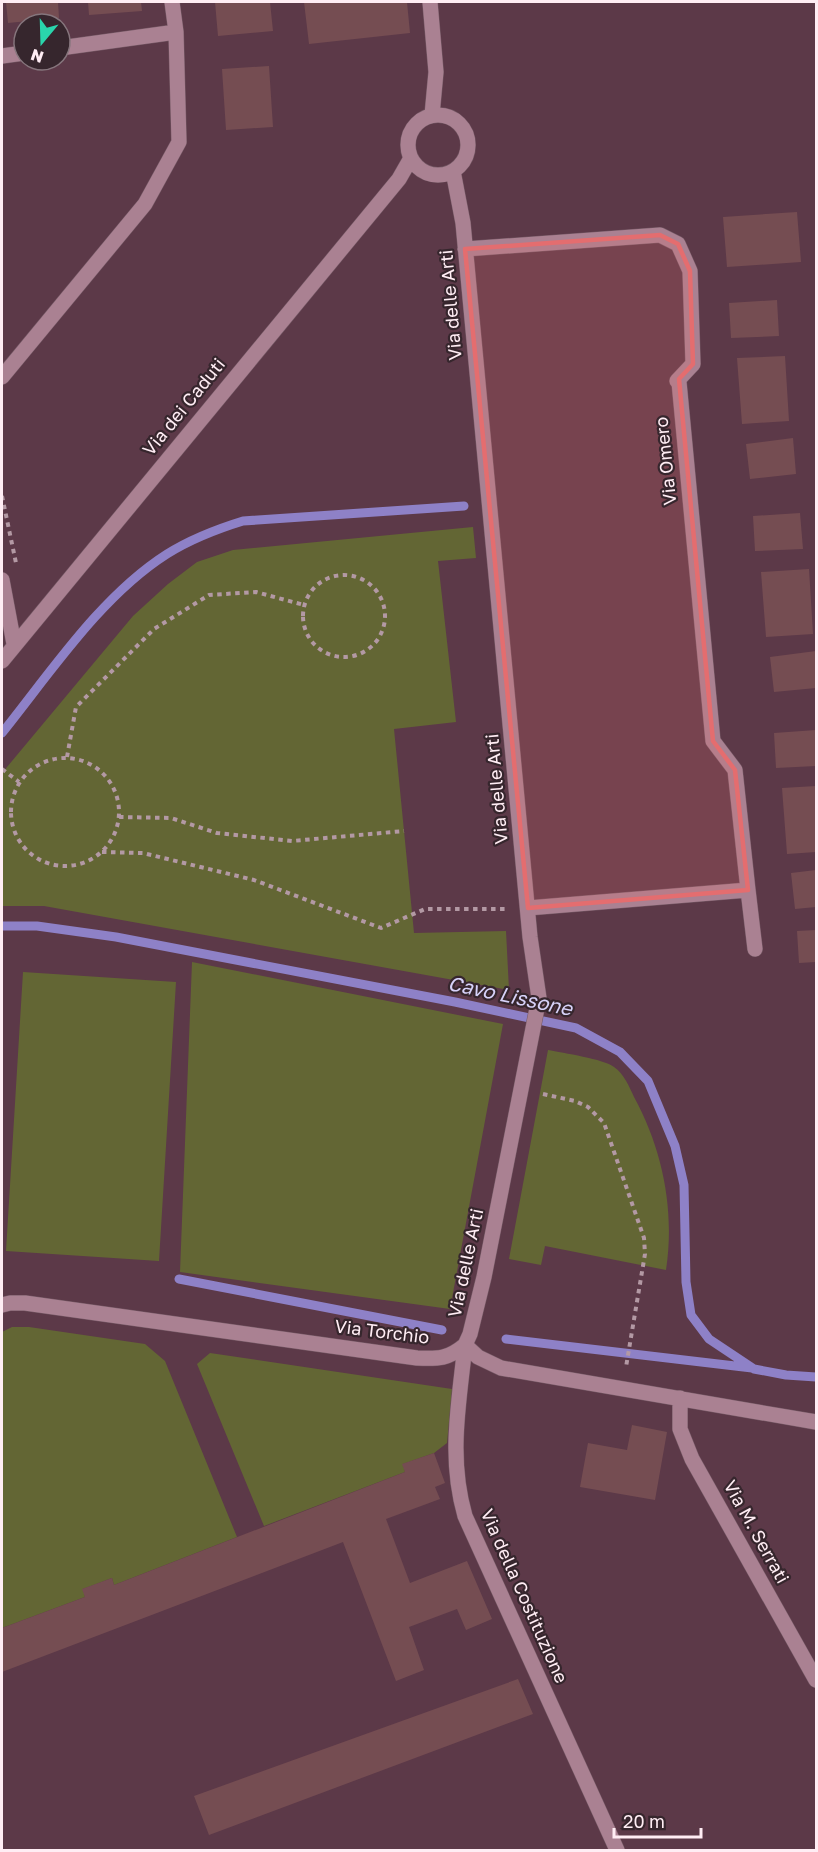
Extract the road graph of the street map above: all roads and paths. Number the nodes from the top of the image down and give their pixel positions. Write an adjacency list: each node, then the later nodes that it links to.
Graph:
1 (172, 2): 3 (street)
2 (430, 2): 5 (street)
3 (176, 32): 4 (street); 11 (street)
4 (72, 46)
5 (436, 72): 6 (street); 7 (street)
6 (432, 115): 7 (street); 8 (street)
7 (450, 117): 9 (street)
8 (415, 162): 9 (street); 14 (street, Via dei Caduti)
9 (447, 173): 10 (street, Via delle Arti)
10 (465, 249): 22 (street, Via Omero); 23 (street, Via delle Arti)
11 (2, 377)
12 (2, 579): 14 (street)
13 (304, 605): 13 (path); 16 (path)
14 (15, 644): 15 (street, Via dei Caduti)
15 (2, 661)
16 (67, 757): 18 (path); 19 (path)
17 (2, 769): 18 (path)
18 (19, 782): 21 (path)
19 (119, 817): 20 (path); 21 (path)
20 (404, 831)
21 (102, 852): 23 (path)
22 (748, 890): 23 (street); 24 (street, Via Omero)
23 (528, 908): 25 (street, Via delle Arti)
24 (755, 949)
25 (521, 1089): 27 (street, Via delle Arti); 28 (path)
26 (2, 1305): 27 (street, Via Torchio)
27 (465, 1345): 29 (street); 32 (street, Via della Costituzione)
28 (626, 1363)
29 (680, 1398): 30 (street); 31 (street, Via M. Serrati)
30 (816, 1422)
31 (816, 1680)
32 (617, 1851)

